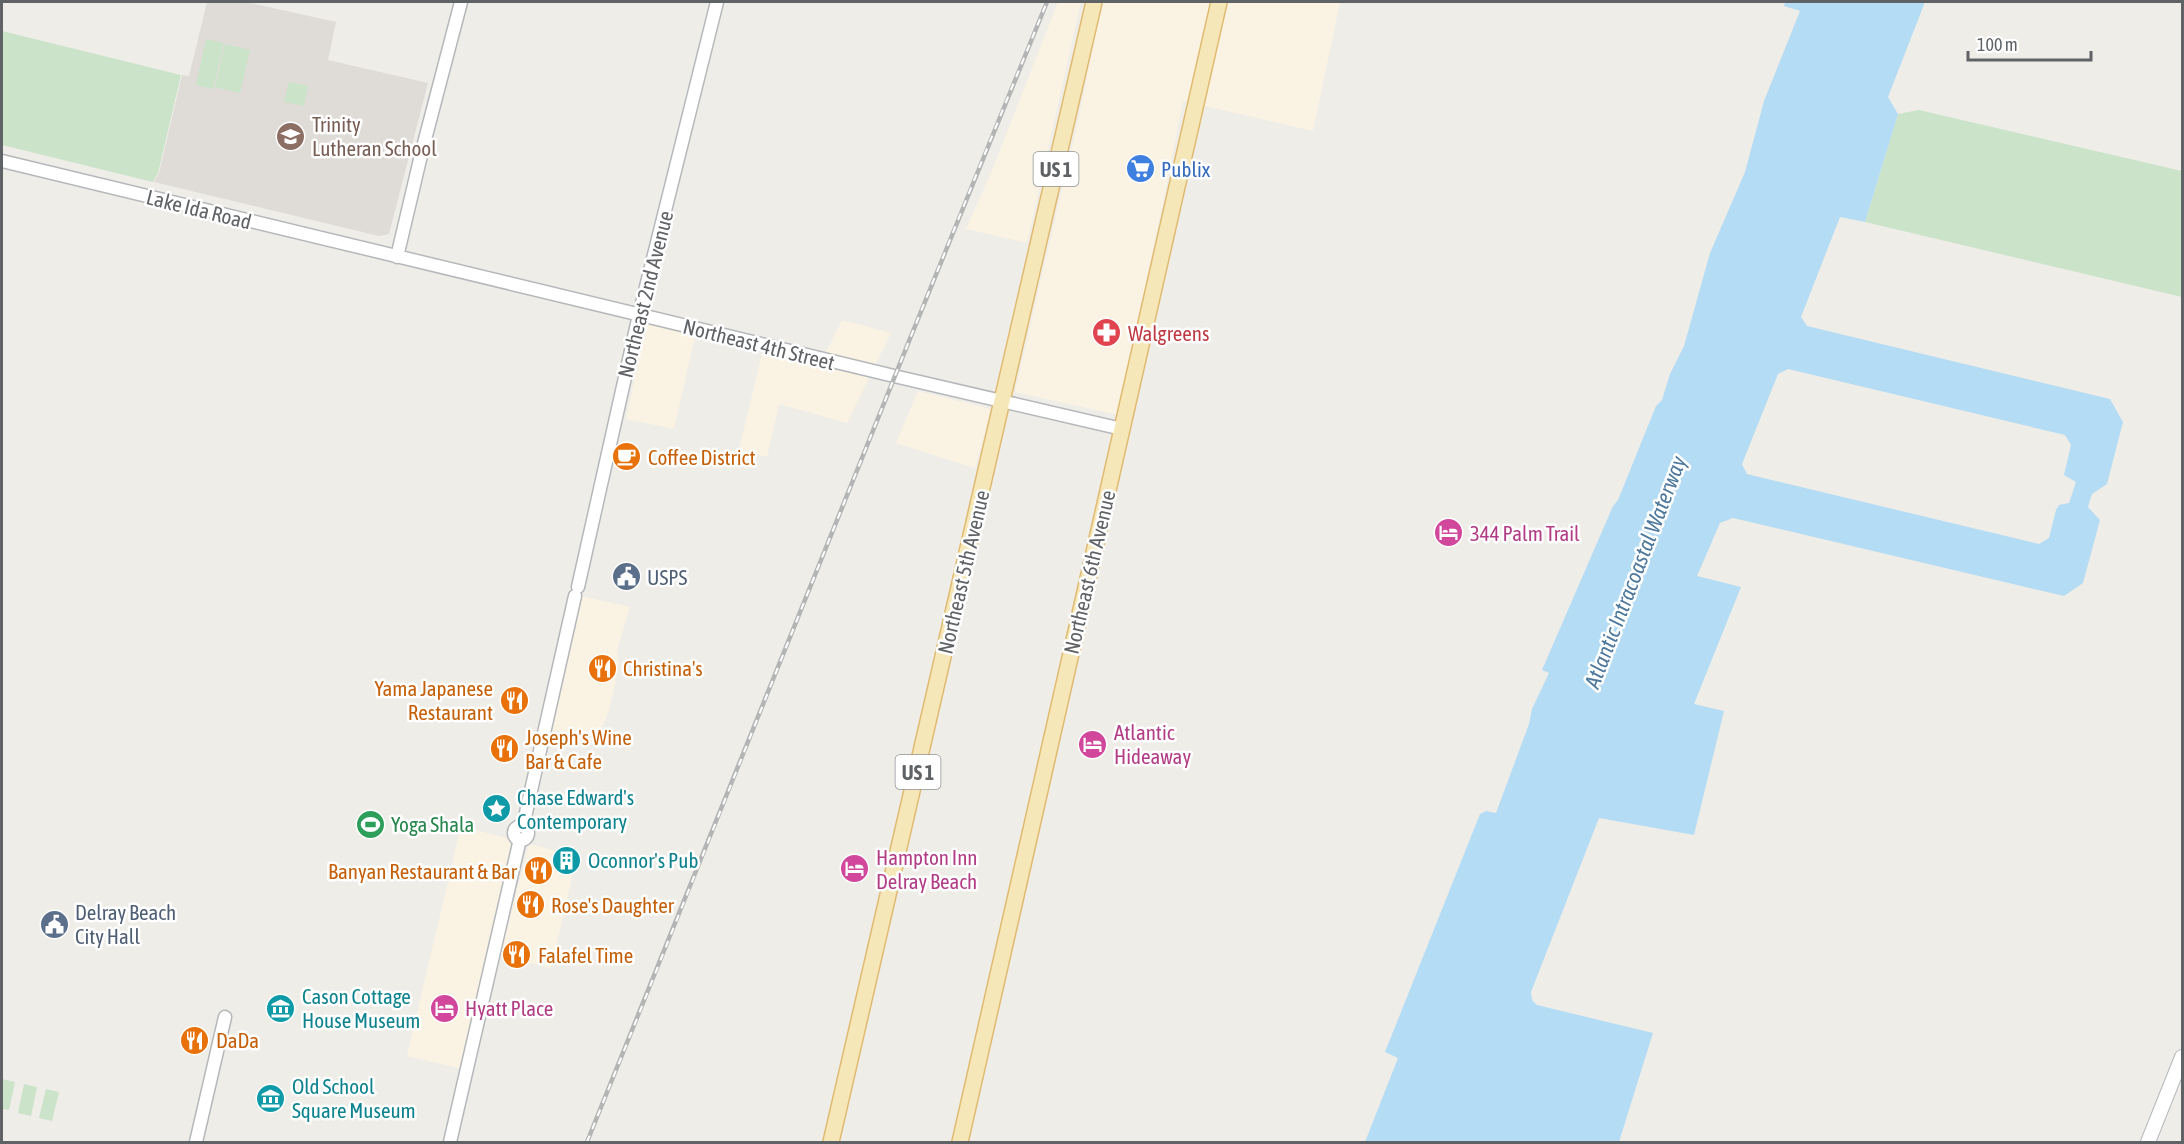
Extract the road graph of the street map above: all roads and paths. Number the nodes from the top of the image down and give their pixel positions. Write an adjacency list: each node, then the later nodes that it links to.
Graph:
1 (461, 2): 6 (street)
2 (717, 2): 7 (street, Northeast 2nd Avenue)
3 (1094, 2): 8 (main road, Northeast 5th Avenue / US 1)
4 (1219, 2): 9 (main road, Northeast 6th Avenue)
5 (2, 161): 6 (street, Lake Ida Road)
6 (397, 256): 7 (street, Northeast 4th Street)
7 (639, 315): 8 (street, Northeast 4th Street); 13 (street, Northeast 2nd Avenue)
8 (1002, 401): 9 (street, Northeast 4th Street); 14 (main road, Northeast 5th Avenue / US 1)
9 (1122, 429): 15 (main road, Northeast 6th Avenue)
10 (225, 1017): 12 (street)
11 (2182, 1057): 16 (main road)
12 (196, 1143)
13 (450, 1143)
14 (831, 1143)
15 (960, 1143)
16 (2148, 1143)

